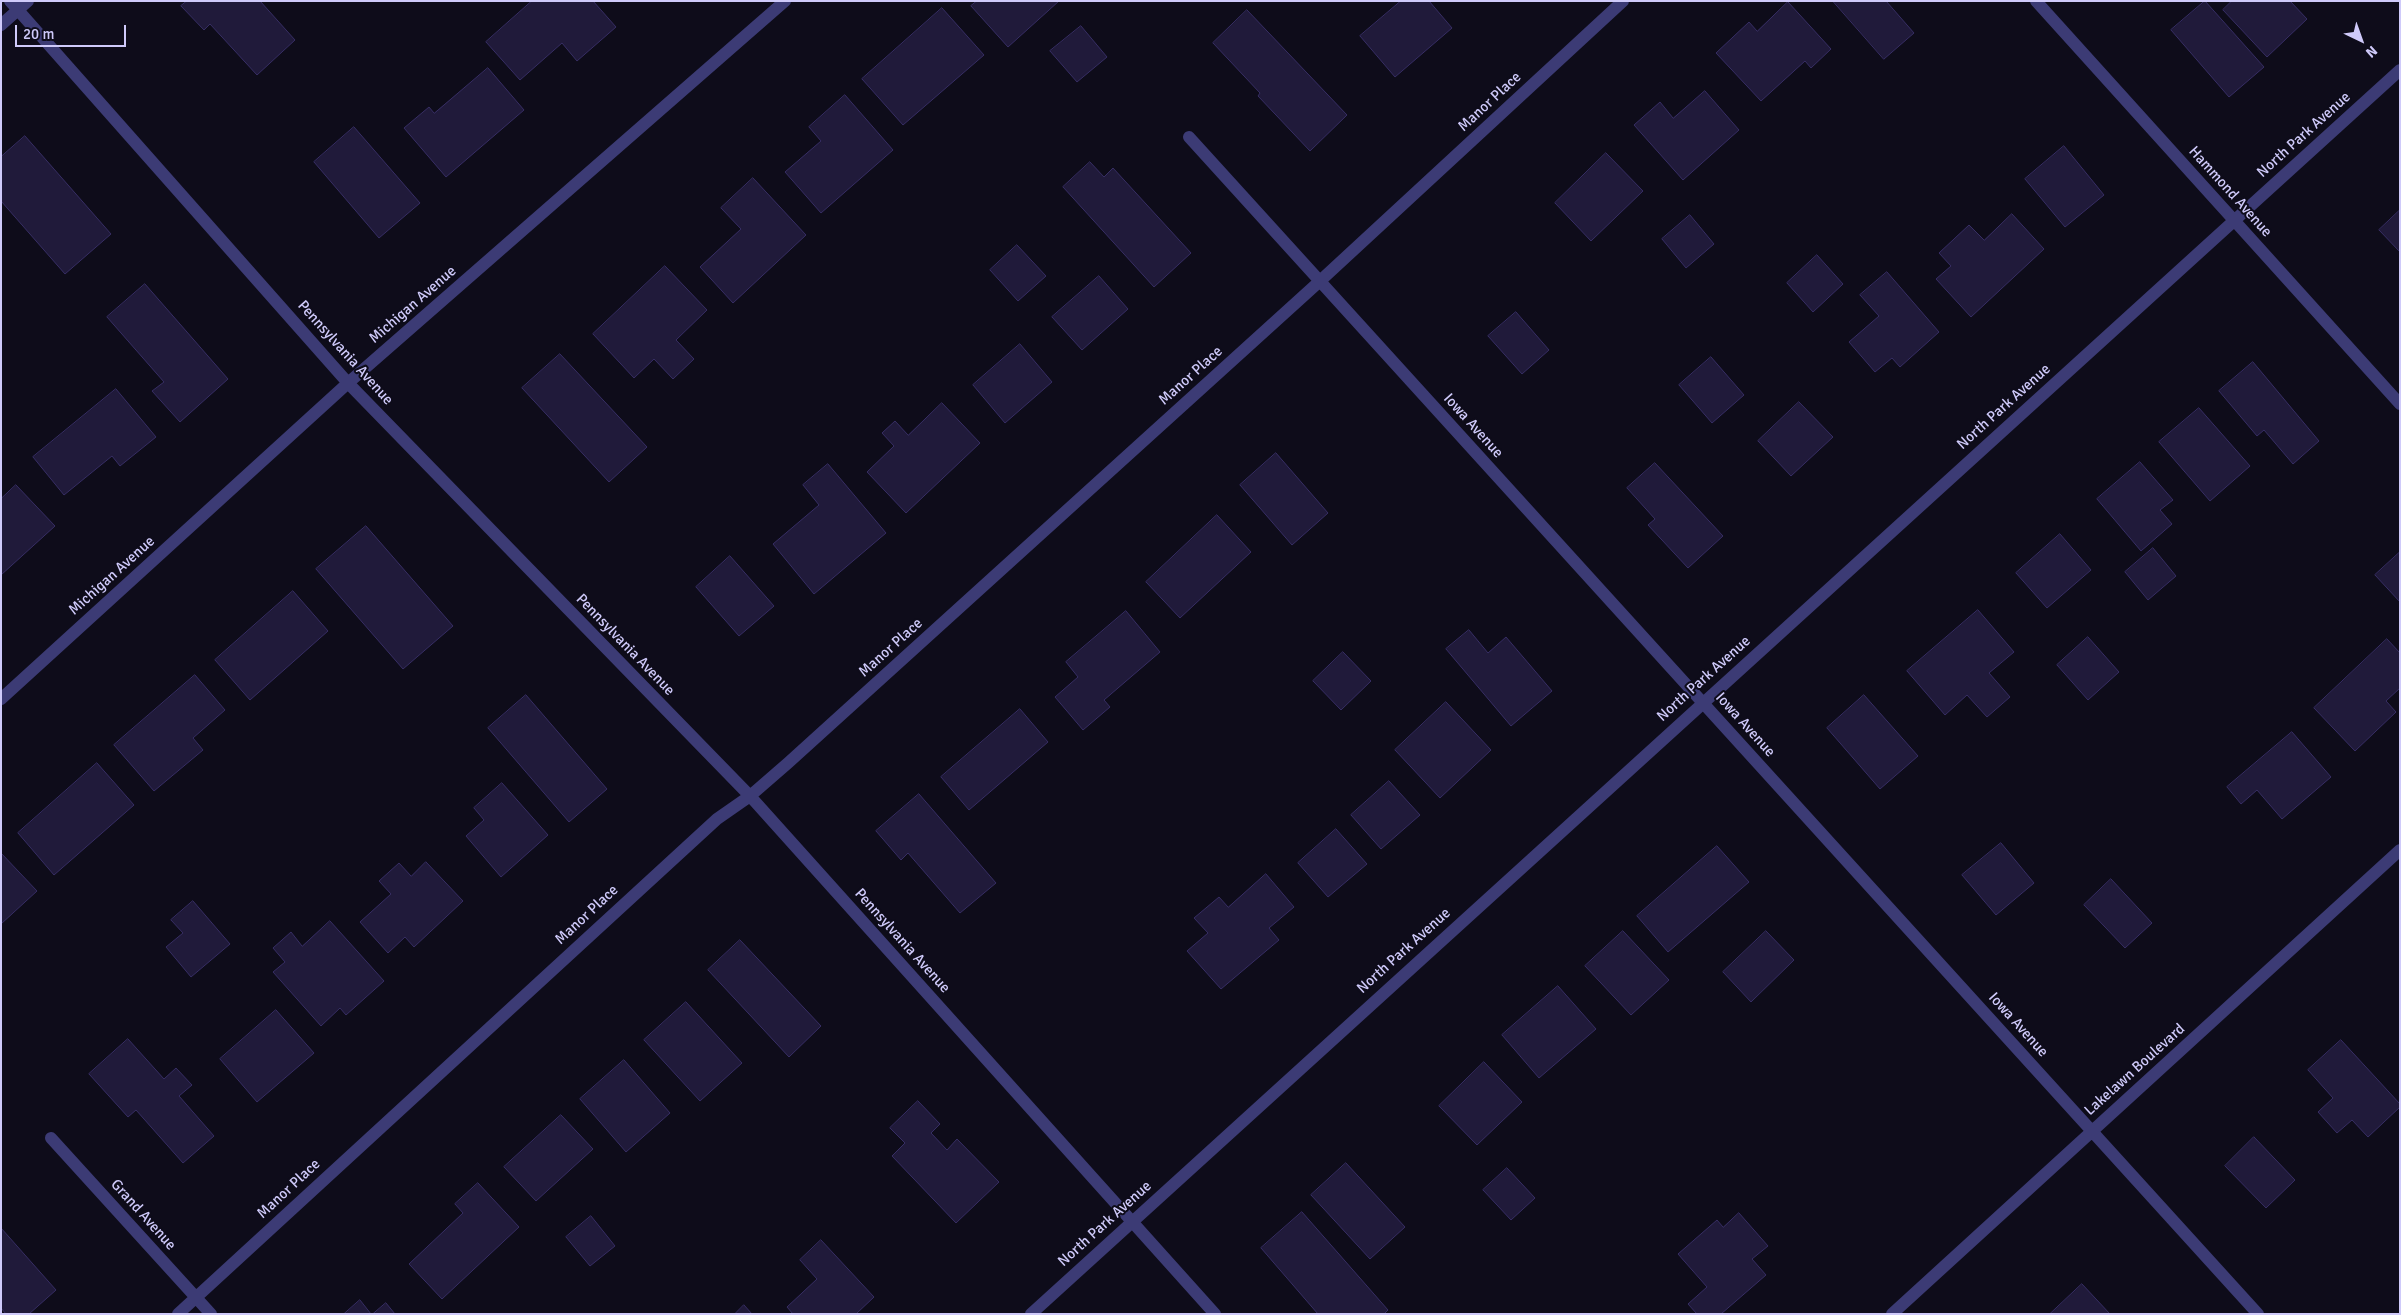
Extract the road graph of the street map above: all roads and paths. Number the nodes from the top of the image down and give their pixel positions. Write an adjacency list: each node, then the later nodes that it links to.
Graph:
1 (28, 1): 5 (street)
2 (784, 1): 11 (street, Michigan Avenue)
3 (1623, 1): 10 (street, Manor Place)
4 (2036, 1): 9 (street, Hammond Avenue)
5 (13, 6): 6 (street); 11 (street, Pennsylvania Avenue)
6 (1, 25)
7 (2400, 70): 9 (street, North Park Avenue)
8 (1189, 137): 10 (street, Iowa Avenue)
9 (2233, 220): 12 (street, Hammond Avenue); 14 (street, North Park Avenue)
10 (1320, 281): 14 (street, Iowa Avenue); 15 (street, Manor Place)
11 (348, 383): 13 (street, Michigan Avenue); 15 (street, Pennsylvania Avenue)
12 (2400, 404)
13 (1, 699)
14 (1702, 702): 17 (street, Iowa Avenue); 19 (street, North Park Avenue)
15 (750, 796): 19 (street, Pennsylvania Avenue); 20 (street, Manor Place)
16 (2400, 850): 17 (street, Lakelawn Boulevard)
17 (2092, 1131): 25 (street, Lakelawn Boulevard); 26 (street, Iowa Avenue)
18 (51, 1138): 20 (street, Grand Avenue)
19 (1131, 1222): 23 (street, North Park Avenue); 24 (street, Pennsylvania Avenue)
20 (196, 1297): 21 (street, Manor Place); 22 (street, Grand Avenue)
21 (178, 1314)
22 (211, 1314)
23 (1031, 1314)
24 (1215, 1314)
25 (1892, 1314)
26 (2258, 1314)

